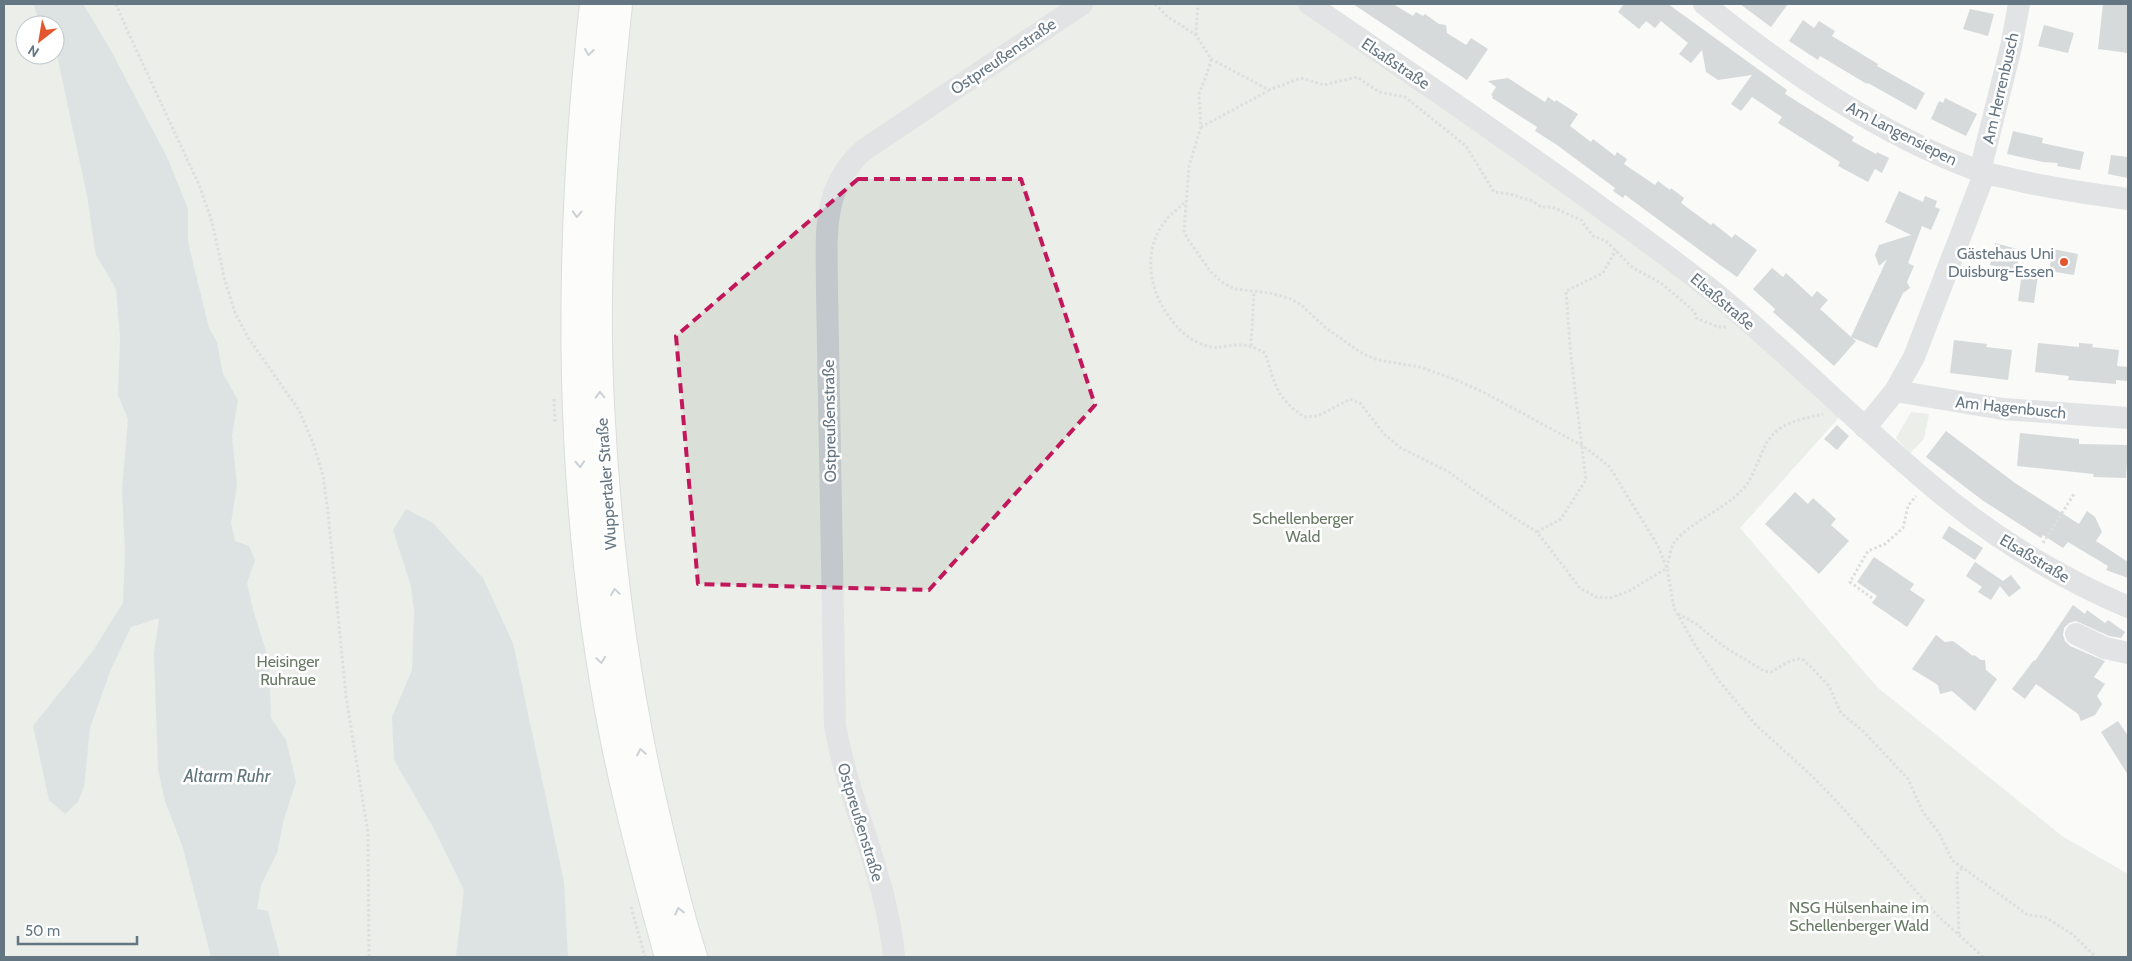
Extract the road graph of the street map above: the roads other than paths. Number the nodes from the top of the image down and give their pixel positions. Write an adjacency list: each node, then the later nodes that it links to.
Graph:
1 (594, 4): 15 (main road, Wuppertaler Straße, one-way to 15)
2 (618, 4): 16 (main road, Wuppertaler Straße, one-way to 2)
3 (1082, 4): 17 (street, Ostpreußenstraße)
4 (1309, 4): 11 (street, Elsaßstraße)
5 (1704, 4): 7 (street, Am Langensiepen)
6 (2019, 4): 7 (street, Am Herrenbusch)
7 (1983, 172): 8 (street, Am Langensiepen); 9 (street, Am Herrenbusch)
8 (2128, 199)
9 (1895, 391): 10 (street, Am Hagenbusch); 11 (street, Am Herrenbusch)
10 (2128, 418)
11 (1864, 428): 12 (street, Elsaßstraße)
12 (2128, 607)
13 (2076, 634): 14 (street)
14 (2128, 653)
15 (669, 957)
16 (692, 957)
17 (894, 957)

